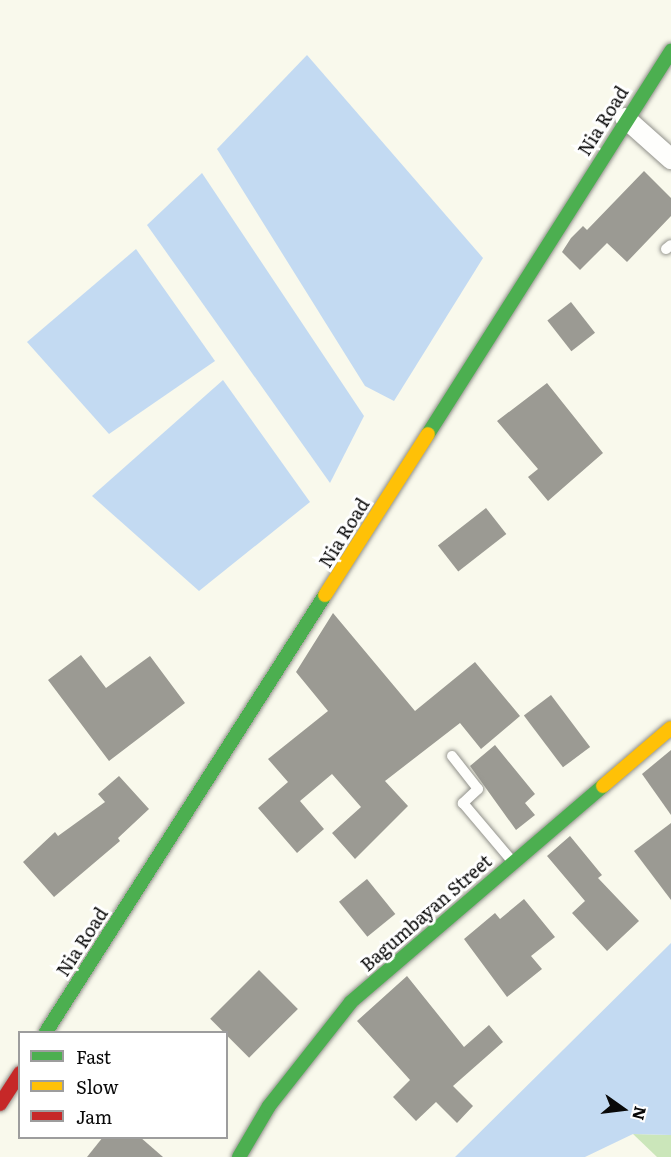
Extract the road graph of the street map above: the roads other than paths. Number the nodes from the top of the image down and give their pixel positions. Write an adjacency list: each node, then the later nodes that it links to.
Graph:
1 (671, 51): 2 (street, Nia Road)
2 (625, 118): 3 (street); 7 (street, Nia Road)
3 (671, 159)
4 (671, 728): 6 (street, Bagumbayan Street)
5 (452, 756): 6 (lane)
6 (512, 861): 10 (street, Bagumbayan Street)
7 (47, 1031)
8 (18, 1076): 9 (street)
9 (0, 1104)
10 (239, 1157)

